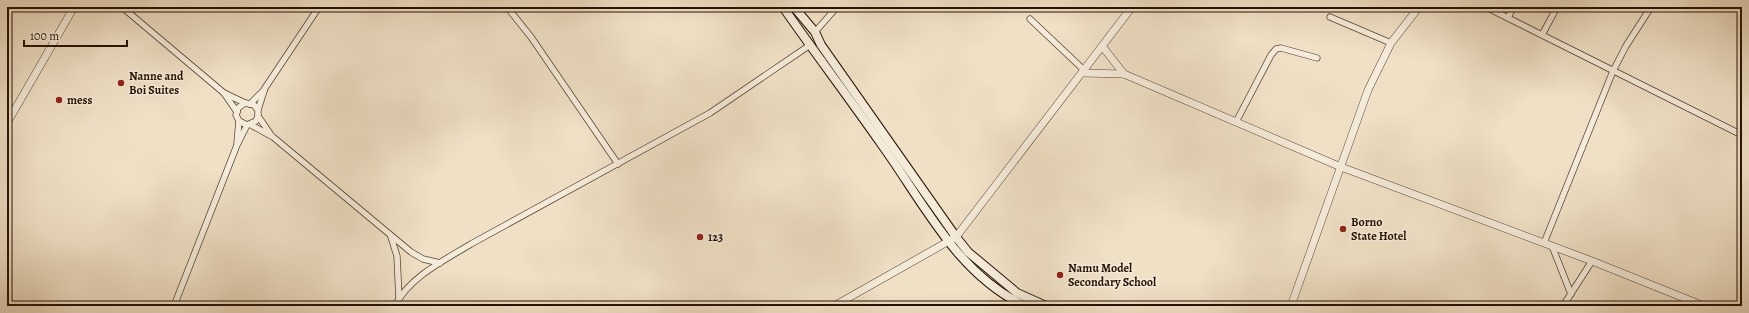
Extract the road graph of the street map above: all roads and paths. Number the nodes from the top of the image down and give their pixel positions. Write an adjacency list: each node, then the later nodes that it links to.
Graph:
1 (74, 7): 33 (street)
2 (122, 7): 27 (street)
3 (319, 7): 26 (street)
4 (507, 7): 38 (street)
5 (783, 7): 20 (main road)
6 (794, 7): 17 (main road)
7 (837, 7): 17 (street)
8 (1132, 7): 21 (street)
9 (1419, 7): 19 (street)
10 (1486, 7): 15 (street)
11 (1513, 7): 15 (street)
12 (1557, 7): 18 (street)
13 (1651, 7): 24 (street)
14 (1330, 17): 19 (street)
15 (1508, 18): 18 (street)
16 (1030, 19): 23 (street)
17 (815, 32): 41 (main road)
18 (1542, 35): 24 (street)
19 (1391, 44): 39 (street)
20 (810, 45): 38 (street); 42 (main road)
21 (1102, 46): 23 (street); 25 (street)
22 (1317, 58): 32 (street)
23 (1083, 71): 25 (street); 41 (street)
24 (1612, 71): 35 (street); 43 (street)
25 (1124, 74): 32 (street)
26 (265, 88): 28 (street); 30 (street)
27 (224, 93): 28 (street); 29 (street)
28 (248, 104): 29 (street); 30 (street)
29 (237, 112): 31 (street)
30 (258, 113): 34 (street); 36 (street)
31 (239, 121): 34 (street); 37 (street)
32 (1236, 122): 39 (street)
33 (7, 123)
34 (249, 125): 36 (street); 37 (street)
35 (1742, 136)
36 (273, 137): 40 (street)
37 (237, 145): 49 (street)
38 (618, 164): 46 (street)
39 (1341, 167): 43 (street); 54 (street)
40 (391, 237): 46 (street); 48 (street)
41 (956, 237): 42 (street); 53 (main road)
42 (948, 243): 51 (street); 52 (main road)
43 (1544, 243): 44 (street)
44 (1552, 246): 45 (street); 47 (street)
45 (1592, 261): 47 (street); 56 (street)
46 (440, 263): 48 (street)
47 (1571, 294): 55 (street)
48 (399, 298): 50 (street)
49 (174, 306)
50 (395, 306)
51 (834, 306)
52 (1025, 306)
53 (1046, 306)
54 (1292, 306)
55 (1563, 306)
56 (1704, 306)

